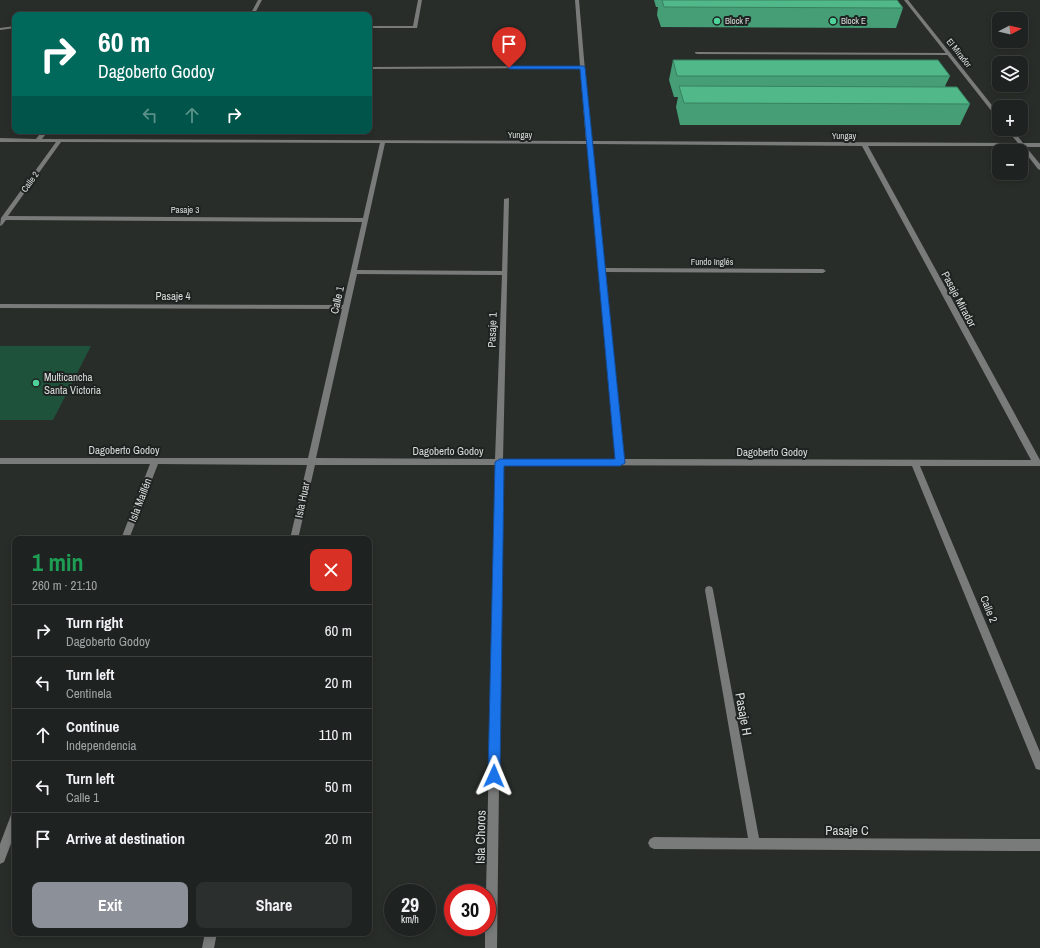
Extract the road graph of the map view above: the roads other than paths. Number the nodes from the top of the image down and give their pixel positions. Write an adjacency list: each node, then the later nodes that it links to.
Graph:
1 (260, 0): 5 (street)
2 (420, 0): 7 (street)
3 (577, 0): 11 (street)
4 (906, 0): 10 (street, El Mirador)
5 (254, 12)
6 (12, 27): 8 (street)
7 (372, 27)
8 (0, 29)
9 (697, 54): 10 (street)
10 (949, 54): 13 (street, El Mirador)
11 (583, 67): 12 (street); 19 (street)
12 (372, 68)
13 (992, 108)
14 (43, 134): 16 (street)
15 (0, 140): 16 (street, Yungay)
16 (38, 140): 17 (street, Yungay)
17 (60, 140): 18 (street, Yungay); 28 (street, Calle 2)
18 (383, 142): 19 (street, Yungay); 27 (street, Calle 1)
19 (589, 143): 20 (street, Yungay); 29 (street)
20 (864, 144): 21 (street, Yungay); 41 (street, Pasaje Mirador)
21 (992, 145)
22 (1028, 145): 23 (street, Yungay)
23 (1040, 145)
24 (1028, 153): 25 (street)
25 (1040, 168)
26 (507, 199): 32 (street, Pasaje 1)
27 (365, 220): 28 (street, Pasaje 3); 31 (street, Calle 1)
28 (2, 221)
29 (601, 270): 30 (street, Fundo Inglés); 39 (street)
30 (823, 271)
31 (353, 272): 32 (street); 34 (street, Calle 1)
32 (505, 272): 38 (street, Pasaje 1)
33 (0, 306): 34 (street, Pasaje 4)
34 (345, 307): 37 (street, Calle 1)
35 (0, 461): 36 (street, Dagoberto Godoy)
36 (155, 461): 37 (street, Dagoberto Godoy); 42 (street, Isla Maillén)
37 (310, 462): 38 (street, Dagoberto Godoy); 43 (street, Isla Huar)
38 (500, 462): 39 (street, Dagoberto Godoy); 53 (street, Isla Choros)
39 (620, 463): 40 (street, Dagoberto Godoy)
40 (915, 463): 41 (street, Dagoberto Godoy); 45 (street, Calle 2)
41 (1038, 463)
42 (126, 536)
43 (295, 536)
44 (709, 590): 48 (street, Pasaje H)
45 (1040, 765)
46 (12, 827): 50 (street)
47 (654, 843): 48 (street, Pasaje C)
48 (754, 843): 49 (street, Pasaje C)
49 (1040, 845)
50 (0, 858)
51 (211, 936): 52 (street)
52 (208, 948)
53 (491, 948)

